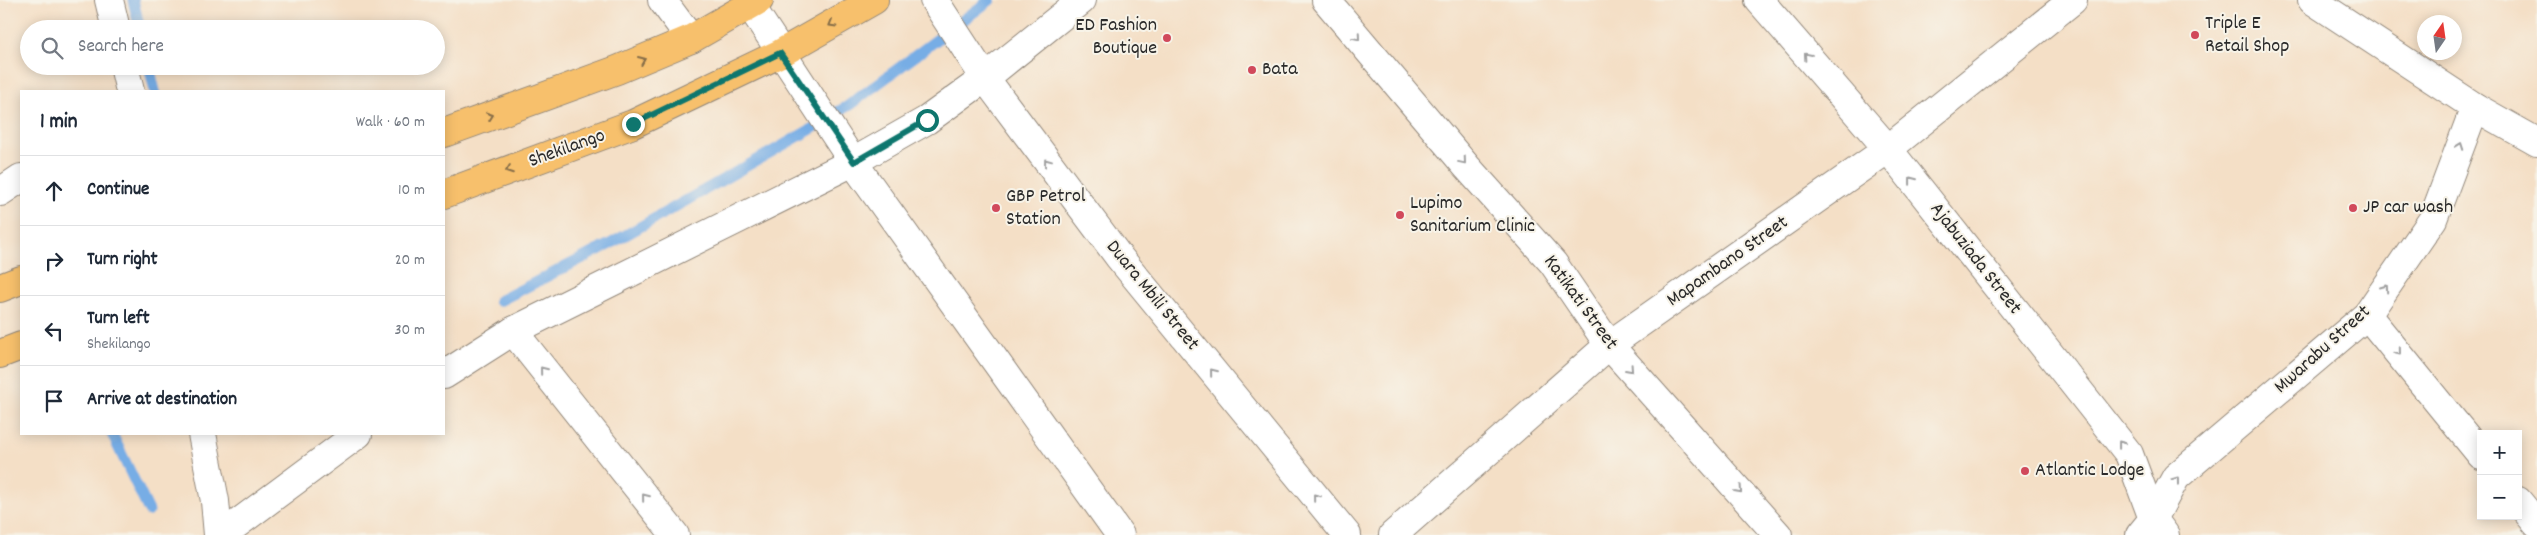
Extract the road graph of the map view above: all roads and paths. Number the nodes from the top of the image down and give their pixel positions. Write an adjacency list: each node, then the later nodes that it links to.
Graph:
1 (109, 0): 11 (street)
2 (662, 0): 12 (street)
3 (874, 0): 13 (main road, Shekilango, one-way to 13)
4 (934, 0): 14 (street, Duara Mbili Street)
5 (1082, 0): 14 (street)
6 (1326, 0): 27 (street, Katikati Street, one-way to 27)
7 (1759, 0): 18 (street, Ajabuziada Street, one-way to 7)
8 (2073, 0): 18 (street, Mapambano Street)
9 (2312, 0): 15 (street)
10 (754, 2): 12 (main road); 13 (street)
11 (114, 20)
12 (691, 40): 16 (main road, one-way to 12)
13 (780, 53): 19 (street); 22 (main road, Shekilango, one-way to 22)
14 (985, 78): 19 (street); 41 (street, Duara Mbili Street, one-way to 14)
15 (2475, 107): 17 (street); 25 (street, Mwarabu Street, one-way to 15)
16 (445, 133)
17 (2537, 142)
18 (1888, 149): 27 (street, Mapambano Street); 36 (street, Ajabuziada Street, one-way to 18)
19 (854, 162): 26 (street); 40 (street)
20 (20, 179): 21 (street)
21 (0, 192)
22 (445, 194)
23 (20, 280): 24 (main road)
24 (0, 288)
25 (2367, 315): 33 (street, one-way to 33); 36 (street, Mwarabu Street, one-way to 25)
26 (513, 331): 30 (street); 39 (street, one-way to 26)
27 (1609, 345): 42 (street, Mapambano Street); 43 (street, Katikati Street, one-way to 43)
28 (20, 346): 29 (main road)
29 (0, 354)
30 (445, 374)
31 (202, 435): 37 (street)
32 (357, 435): 38 (street)
33 (2477, 450)
34 (2522, 506): 35 (street)
35 (2537, 524)
36 (2153, 530)
37 (218, 535)
38 (222, 535)
39 (675, 535)
40 (1120, 535)
41 (1347, 535)
42 (1392, 535)
43 (1778, 535)

